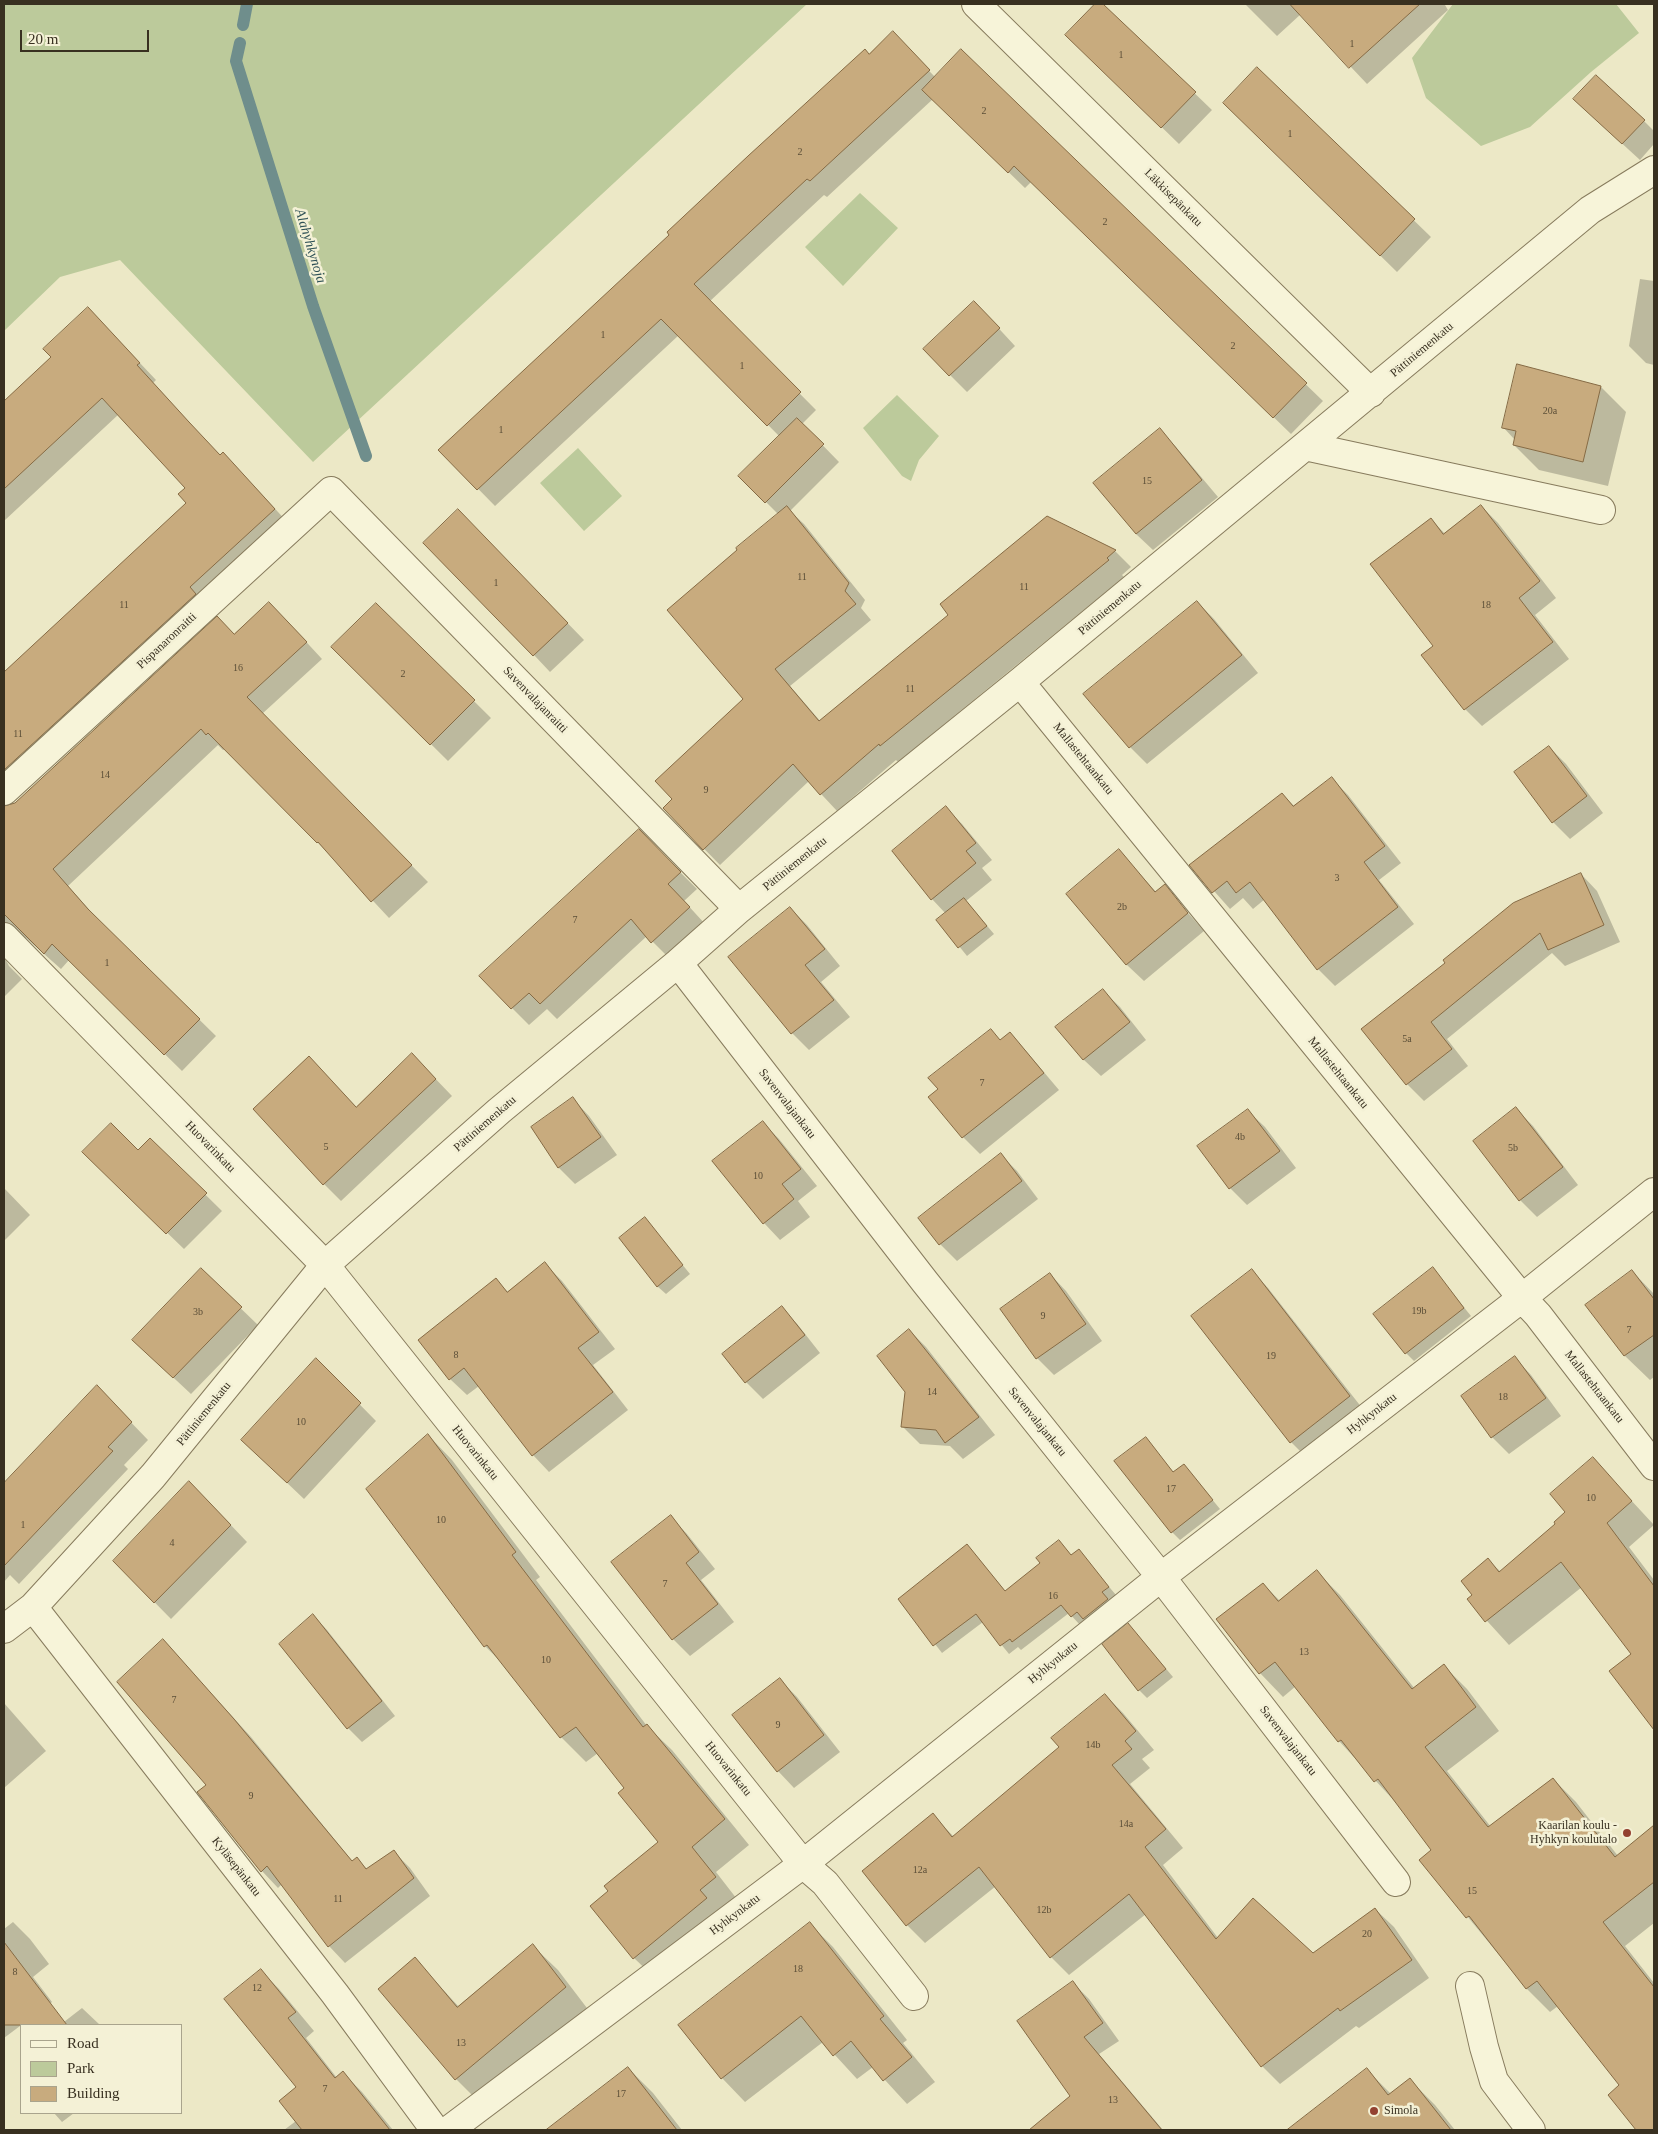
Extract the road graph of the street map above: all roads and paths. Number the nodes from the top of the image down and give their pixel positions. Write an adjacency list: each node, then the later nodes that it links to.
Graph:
1 (976, 4): 3 (street, Läkkisepänkatu)
2 (1654, 170): 3 (street, Pättiniemenkatu)
3 (1371, 393): 4 (street, Pättiniemenkatu)
4 (1306, 446): 6 (street); 7 (street, Pättiniemenkatu)
5 (330, 491): 8 (street, Pispanaronraitti); 9 (street, Savenvalajanraitti)
6 (1601, 510)
7 (1020, 682): 9 (street, Pättiniemenkatu); 14 (street, Mallastehtaankatu)
8 (4, 791)
9 (739, 909): 11 (street, Pättiniemenkatu)
10 (4, 937): 13 (street, Huovarinkatu)
11 (678, 963): 13 (street, Pättiniemenkatu); 16 (street, Savenvalajankatu)
12 (1654, 1192): 14 (street, Hyhkynkatu)
13 (325, 1265): 17 (street, Pättiniemenkatu); 19 (street, Huovarinkatu)
14 (1522, 1298): 15 (street, Mallastehtaankatu); 16 (street, Hyhkynkatu)
15 (1654, 1466)
16 (1161, 1577): 19 (street, Hyhkynkatu); 20 (street, Savenvalajankatu)
17 (32, 1607): 18 (street, Pättiniemenkatu); 23 (street, Kyläsepänkatu)
18 (4, 1629)
19 (803, 1864): 22 (street, Huovarinkatu); 24 (street, Hyhkynkatu)
20 (1396, 1882)
21 (1470, 1986): 25 (street)
22 (914, 1996)
23 (435, 2130)
24 (449, 2130)
25 (1531, 2130)

